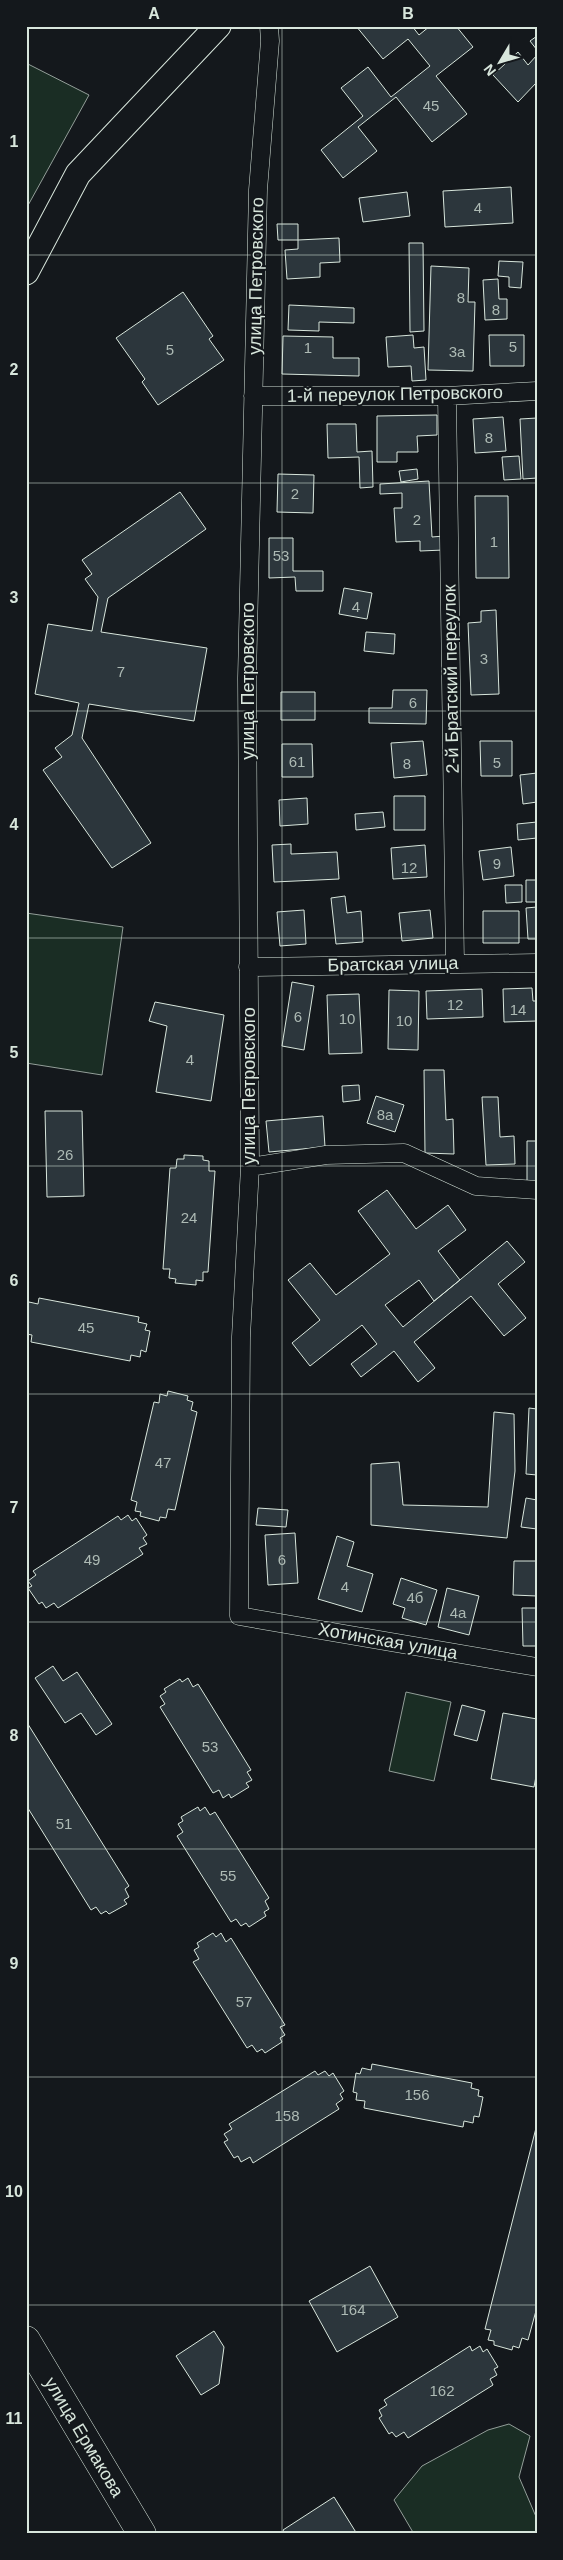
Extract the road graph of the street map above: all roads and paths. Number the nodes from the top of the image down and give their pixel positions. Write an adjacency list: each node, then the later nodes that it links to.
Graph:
1 (218, 26): 3 (street)
2 (269, 26): 5 (street, улица Петровского)
3 (26, 272)
4 (537, 391): 6 (street, 1-й переулок Петровского)
5 (253, 396): 6 (street, 1-й переулок Петровского); 9 (street, улица Петровского)
6 (447, 396): 7 (street, 2-й Братский переулок)
7 (455, 963): 8 (street, Братская улица); 9 (street, Братская улица)
8 (537, 963)
9 (248, 967): 10 (street, улица Петровского)
10 (250, 1168): 11 (street); 12 (street, улица Петровского)
11 (537, 1190)
12 (239, 1616): 13 (street, Хотинская улица)
13 (537, 1667)
14 (26, 2340): 15 (main road, улица Ермакова)
15 (142, 2534)

